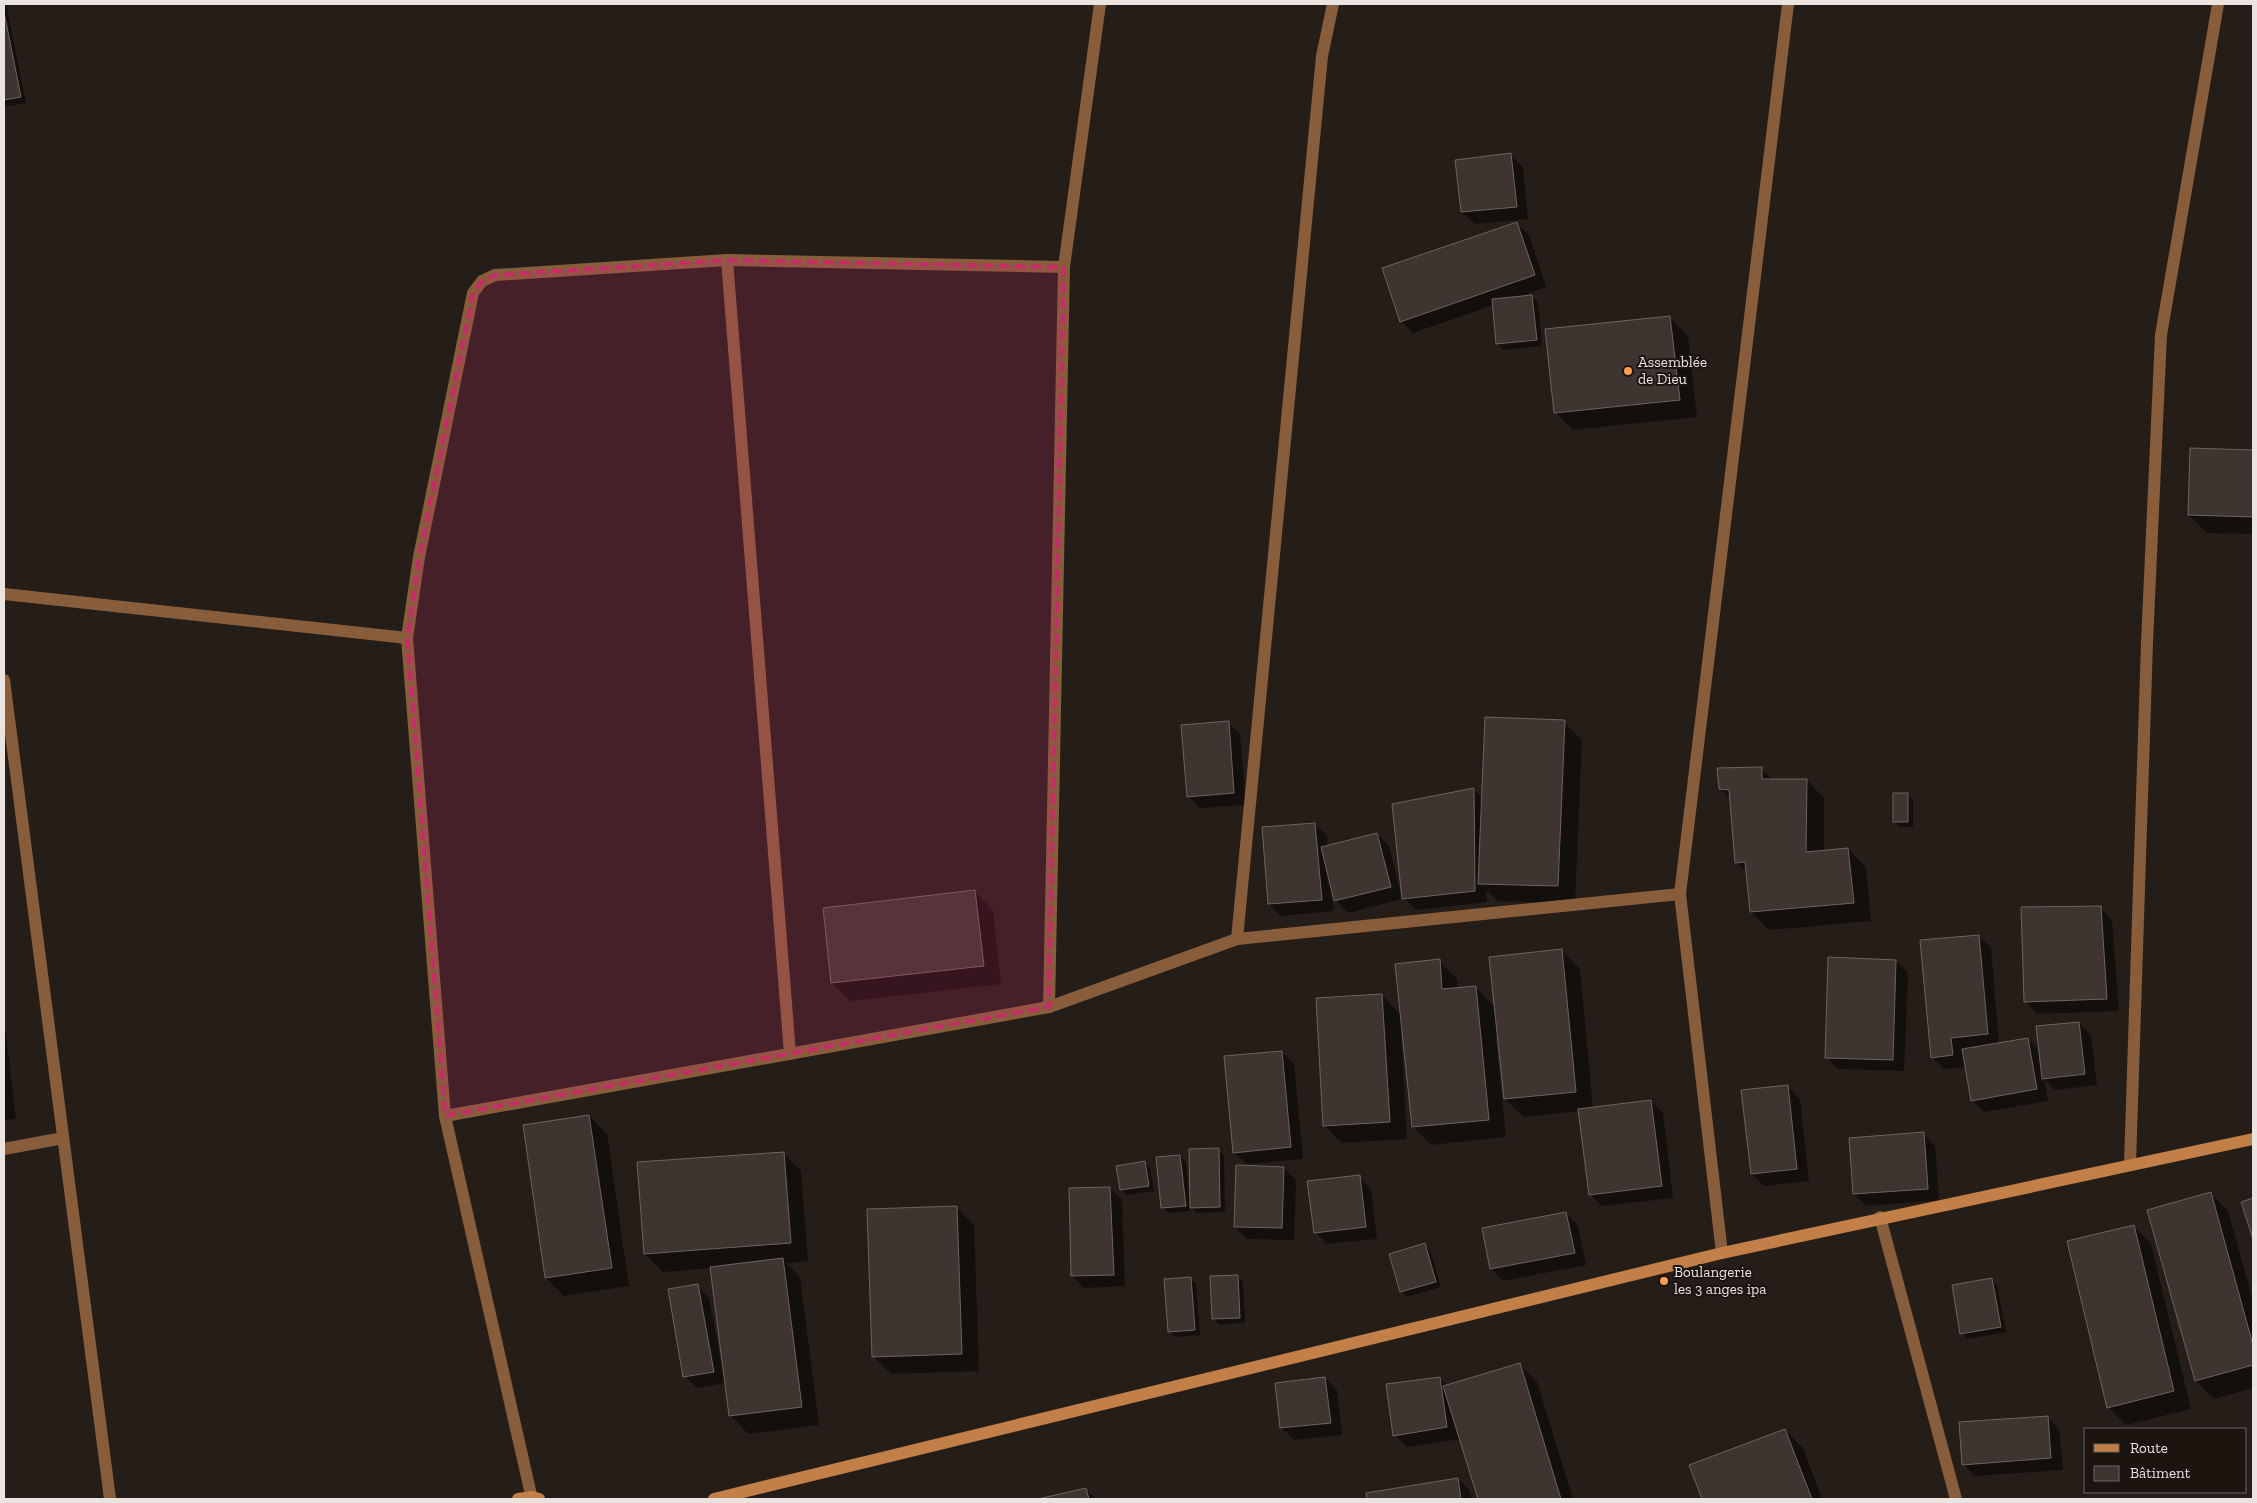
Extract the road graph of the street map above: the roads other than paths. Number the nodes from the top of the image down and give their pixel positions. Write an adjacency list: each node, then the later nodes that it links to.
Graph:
1 (1100, 4): 6 (street)
2 (1333, 4): 12 (street)
3 (1788, 4): 11 (street)
4 (2218, 4): 19 (street)
5 (727, 260): 6 (street); 8 (street); 14 (street)
6 (1064, 267): 13 (street)
7 (4, 594): 8 (street)
8 (407, 638): 15 (street)
9 (4, 680): 10 (street)
10 (8, 753): 16 (street)
11 (1680, 894): 12 (street); 21 (street)
12 (1237, 940): 13 (street)
13 (1049, 1007): 14 (street)
14 (790, 1054): 15 (street)
15 (445, 1116): 22 (street)
16 (63, 1138): 18 (street); 23 (street)
17 (2253, 1139): 19 (main road)
18 (4, 1149)
19 (2130, 1164): 20 (main road)
20 (1880, 1217): 21 (main road); 26 (street)
21 (1722, 1253): 25 (main road)
22 (534, 1498): 24 (main road)
23 (110, 1499)
24 (518, 1499)
25 (714, 1499)
26 (1956, 1499)

